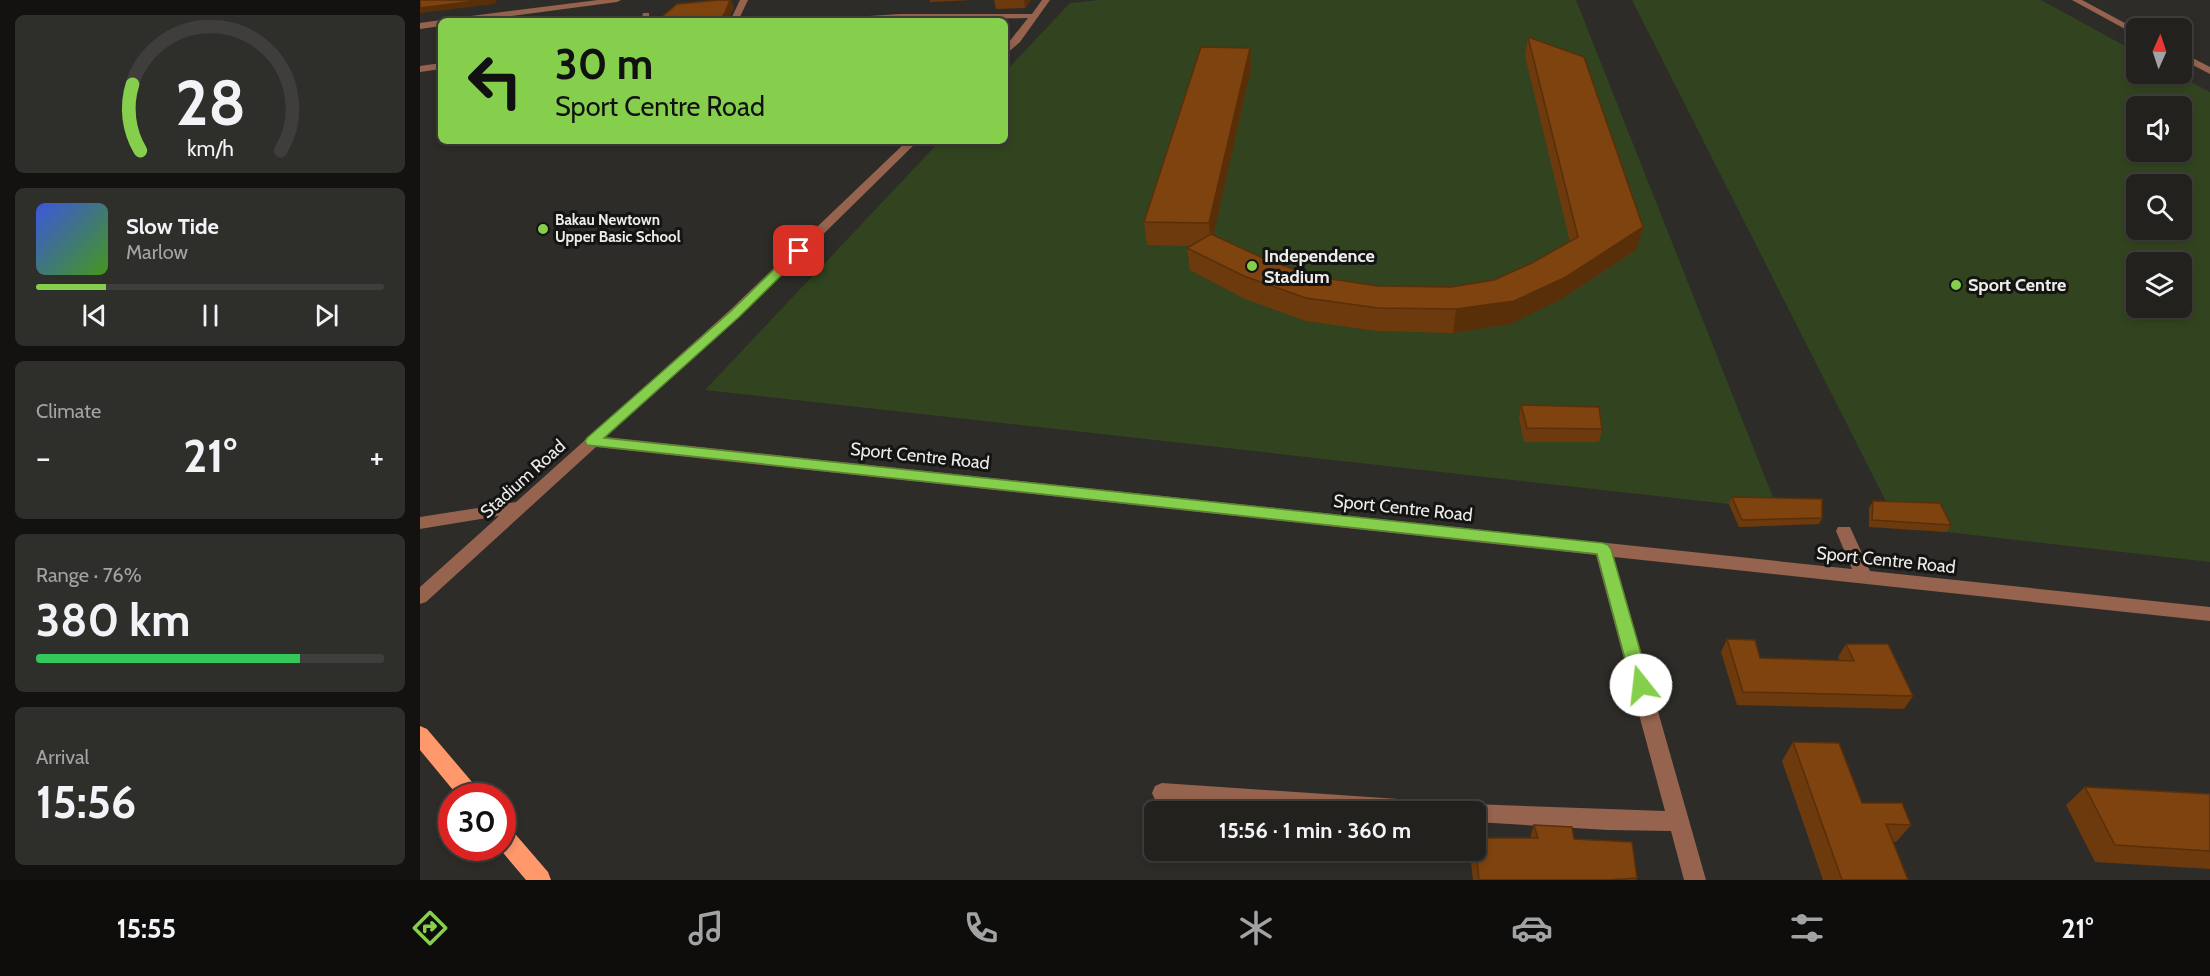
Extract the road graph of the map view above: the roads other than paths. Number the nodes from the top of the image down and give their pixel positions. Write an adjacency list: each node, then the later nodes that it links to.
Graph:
1 (617, 0): 6 (street)
2 (744, 0): 7 (street)
3 (1046, 0): 5 (street)
4 (2076, 0): 11 (street)
5 (1035, 16): 8 (street); 12 (street)
6 (478, 18)
7 (735, 18)
8 (859, 18)
9 (438, 23): 10 (street)
10 (420, 26)
11 (2126, 27)
12 (1008, 49)
13 (2192, 61): 16 (street)
14 (438, 66): 15 (street)
15 (420, 69)
16 (2210, 71)
17 (910, 144): 18 (street, Stadium Road)
18 (591, 441): 19 (street, Stadium Road); 22 (street, Sport Centre Road)
19 (518, 507): 20 (street); 24 (street, Stadium Road)
20 (420, 523)
21 (1844, 531): 23 (street)
22 (1603, 549): 23 (street, Sport Centre Road); 31 (street)
23 (1864, 577): 25 (street, Sport Centre Road)
24 (420, 597)
25 (2210, 614)
26 (420, 735): 27 (main road)
27 (460, 783)
28 (1162, 793): 29 (street)
29 (1291, 801)
30 (1486, 813): 31 (street)
31 (1679, 821): 34 (street)
32 (516, 852): 33 (main road)
33 (540, 880)
34 (1695, 880)

